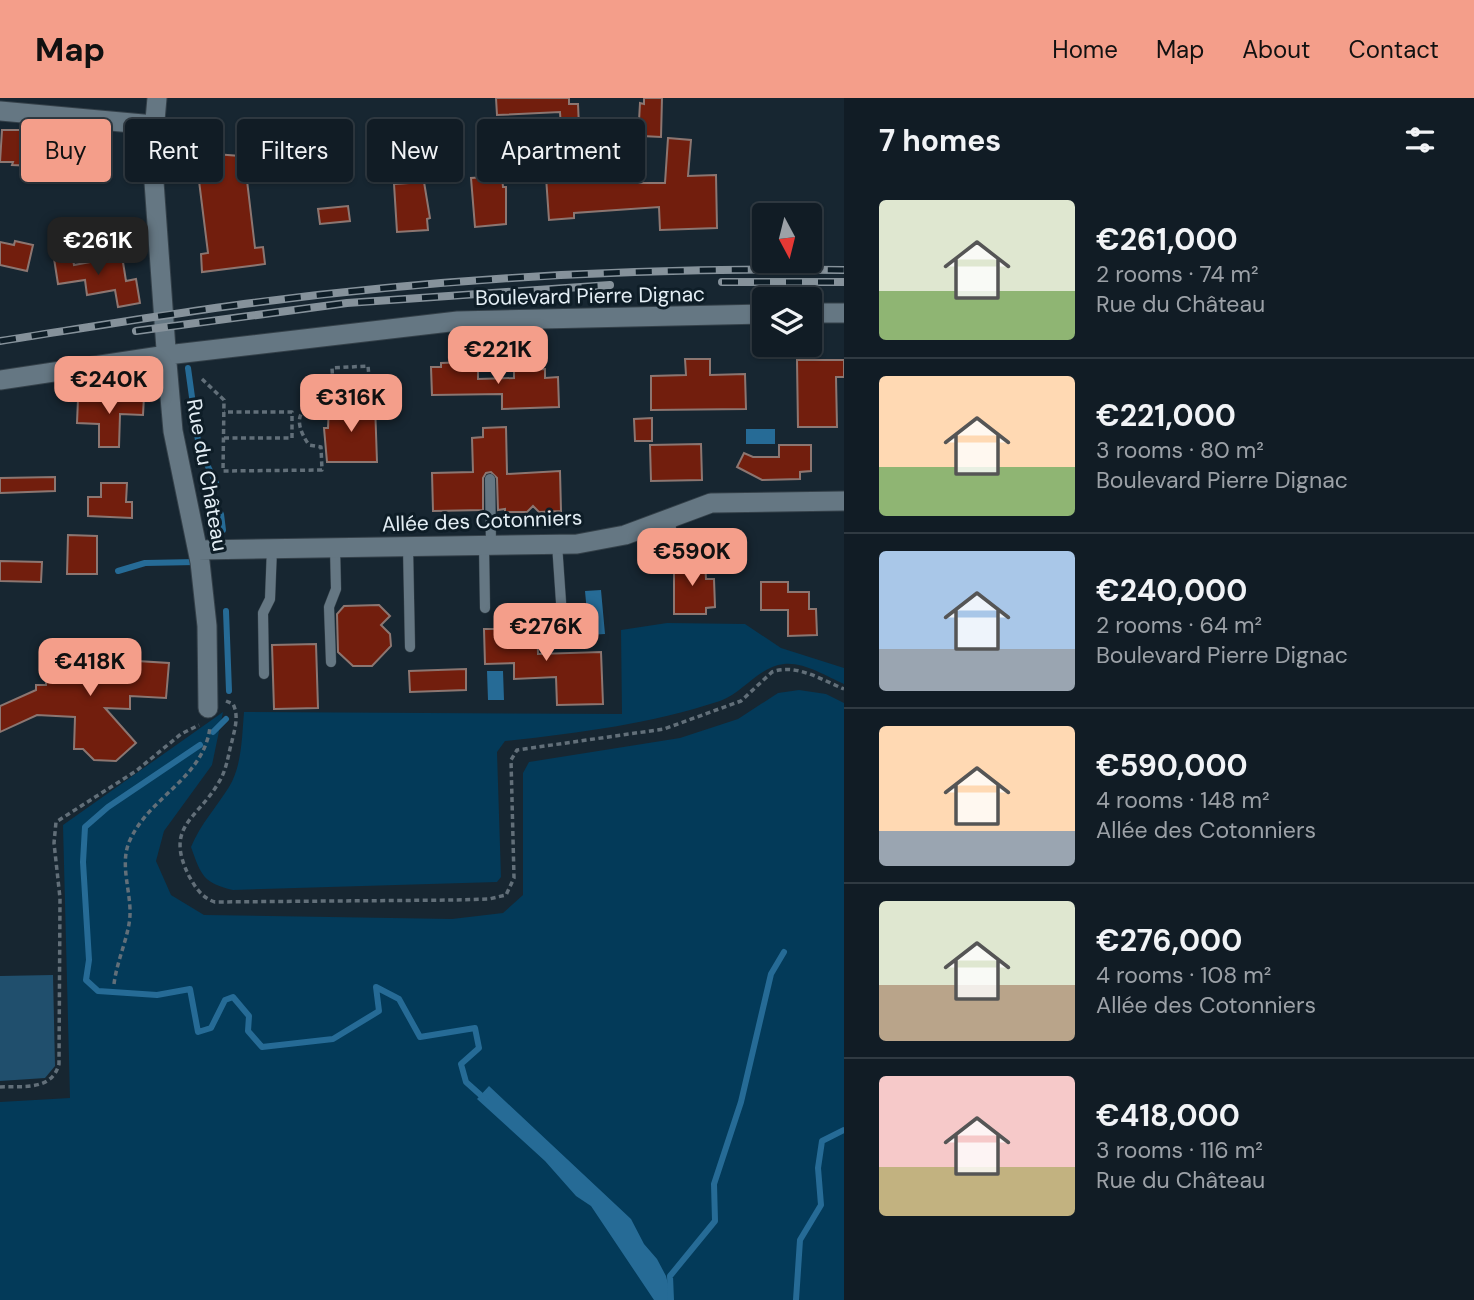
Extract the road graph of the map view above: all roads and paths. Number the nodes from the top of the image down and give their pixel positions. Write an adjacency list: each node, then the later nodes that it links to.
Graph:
1 (157, 98): 3 (street, Rue du Château)
2 (0, 111): 4 (street)
3 (154, 119)
4 (125, 122)
5 (154, 182): 9 (street, Rue du Château)
6 (822, 313): 7 (street)
7 (844, 313)
8 (752, 314): 9 (street, Boulevard Pierre Dignac)
9 (167, 355): 11 (street, Boulevard Pierre Dignac); 25 (street, Rue du Château)
10 (202, 379): 15 (path)
11 (0, 380)
12 (388, 397): 13 (path)
13 (370, 398): 14 (path); 14 (path)
14 (334, 400): 16 (path)
15 (224, 412): 16 (path); 16 (path)
16 (224, 438)
17 (489, 479): 21 (lane)
18 (844, 500): 19 (street, Allée des Cotonniers)
19 (670, 518): 20 (street, Allée des Cotonniers); 26 (lane)
20 (557, 544): 21 (street, Allée des Cotonniers); 28 (lane)
21 (488, 545): 22 (street, Allée des Cotonniers); 27 (lane)
22 (408, 546): 23 (street, Allée des Cotonniers); 29 (lane)
23 (335, 547): 24 (street, Allée des Cotonniers); 30 (lane)
24 (272, 548): 25 (street, Allée des Cotonniers); 31 (lane)
25 (198, 551): 33 (street, Rue du Château)
26 (673, 551)
27 (485, 608)
28 (563, 631)
29 (410, 647)
30 (331, 662)
31 (264, 674)
32 (844, 689): 33 (path)
33 (208, 708): 34 (path); 35 (path)
34 (114, 984)
35 (0, 1087)

